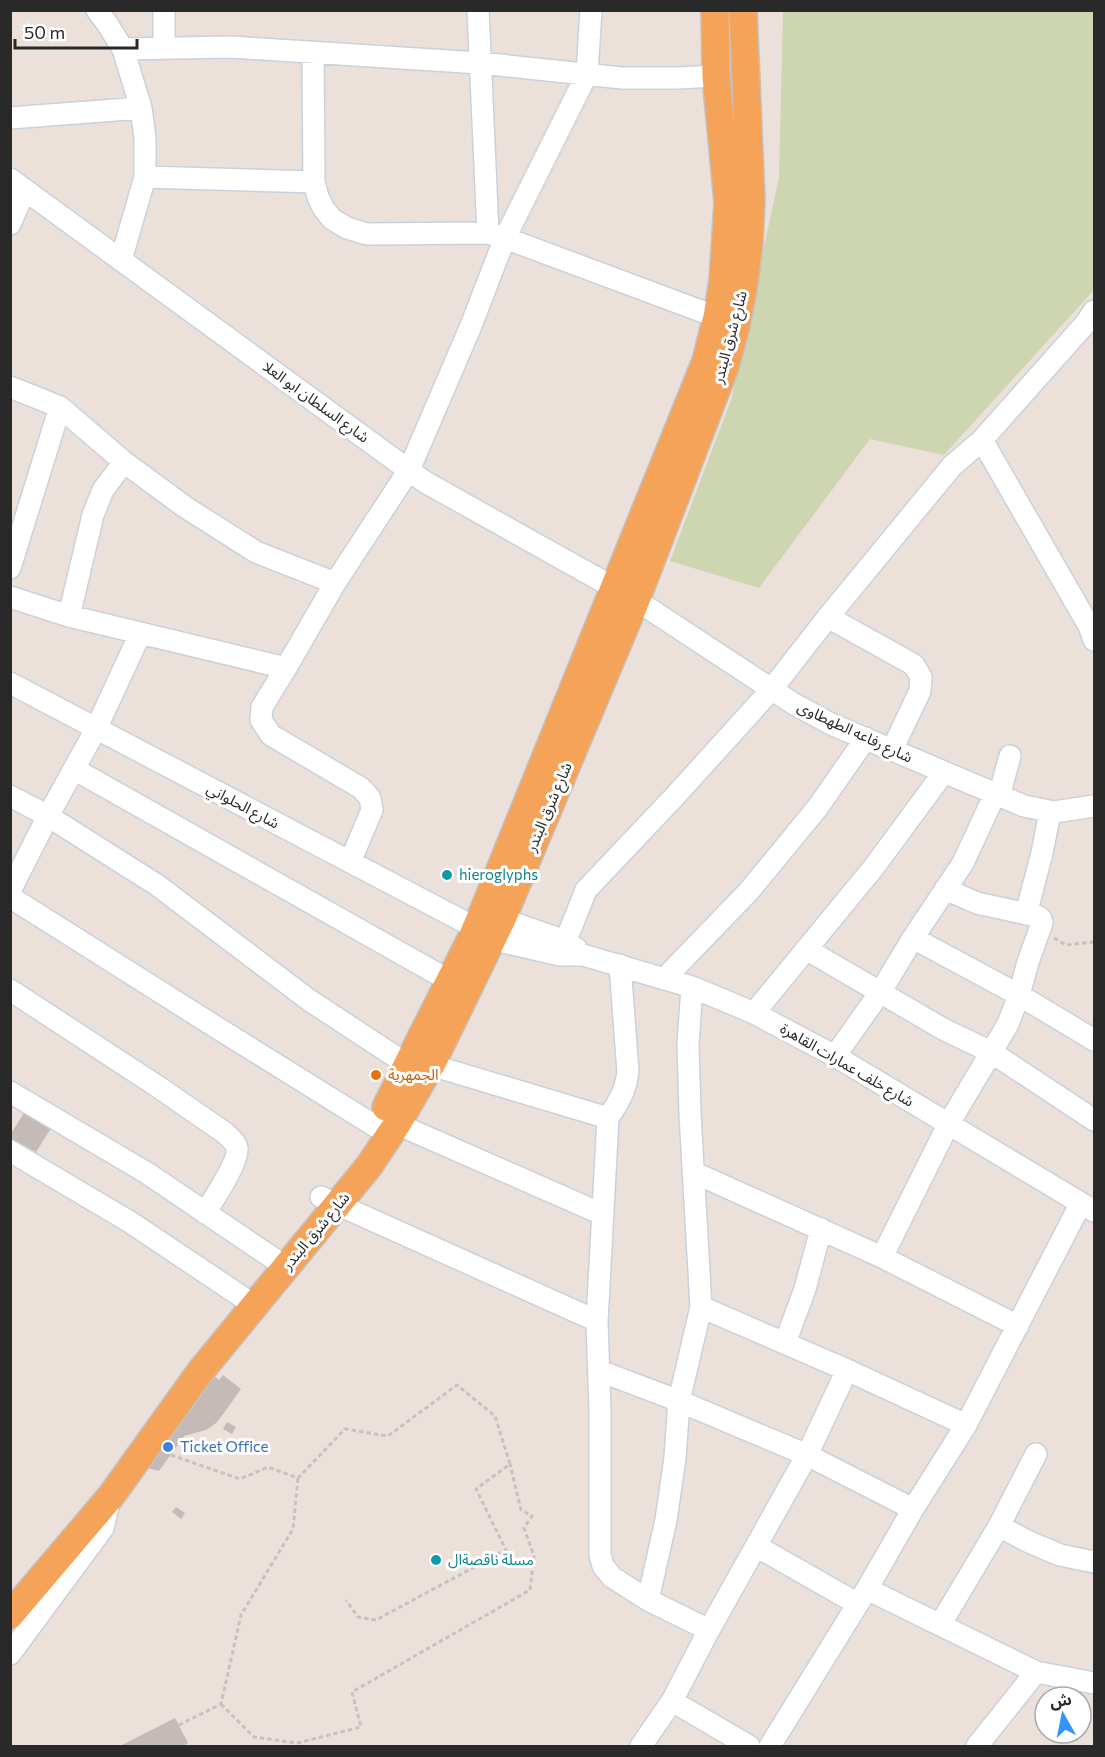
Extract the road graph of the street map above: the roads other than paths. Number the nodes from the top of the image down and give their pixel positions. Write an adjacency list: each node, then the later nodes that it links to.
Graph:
1 (97, 10): 8 (street)
2 (164, 10): 7 (street)
3 (478, 10): 10 (street)
4 (591, 10): 11 (street)
5 (715, 10): 12 (main road, شارع شرق البندر)
6 (743, 10): 13 (main road, شارع شرق البندر)
7 (164, 48): 8 (street); 9 (street)
8 (123, 49): 14 (street)
9 (313, 52): 10 (street); 19 (street)
10 (480, 63): 11 (street); 22 (street)
11 (587, 74): 12 (street); 22 (street)
12 (716, 76): 13 (main road); 16 (main road, شارع شرق البندر)
13 (745, 77): 15 (main road, شارع شرق البندر)
14 (141, 108): 17 (street); 18 (street)
15 (746, 111): 16 (main road); 33 (main road, شارع شرق البندر)
16 (719, 115): 25 (main road, شارع شرق البندر)
17 (10, 118)
18 (145, 177): 19 (street); 23 (street)
19 (314, 182): 22 (street)
20 (18, 184): 21 (street); 23 (street, شارع السلطان ابو العلا)
21 (10, 224)
22 (496, 236): 25 (street); 30 (street)
23 (121, 260): 30 (street, شارع السلطان ابو العلا)
24 (1095, 311): 28 (street)
25 (717, 318): 33 (main road, شارع شرق البندر)
26 (10, 387): 27 (street)
27 (60, 407): 29 (street); 31 (street)
28 (982, 440): 36 (street); 38 (street)
29 (124, 462): 32 (street); 35 (street)
30 (409, 470): 32 (street); 33 (street, شارع السلطان ابو العلا)
31 (10, 568)
32 (335, 583): 39 (street)
33 (625, 595): 41 (street, شارع رفاعه الطهطاوى); 58 (main road, شارع شرق البندر)
34 (10, 597): 35 (street)
35 (69, 616): 37 (street)
36 (828, 617): 41 (street); 44 (street)
37 (140, 634): 39 (street); 42 (street)
38 (1095, 640)
39 (286, 668): 53 (street)
40 (10, 683): 42 (street, شارع الحلواني)
41 (771, 690): 43 (street, شارع رفاعه الطهطاوى); 60 (street)
42 (96, 729): 46 (street); 53 (street, شارع الحلواني)
43 (866, 738): 44 (street, شارع رفاعه الطهطاوى); 63 (street)
44 (892, 750): 47 (street, شارع رفاعه الطهطاوى)
45 (1010, 756): 48 (street)
46 (74, 769): 52 (street); 64 (street)
47 (944, 772): 48 (street, شارع رفاعه الطهطاوى); 61 (street)
48 (997, 795): 51 (street, شارع رفاعه الطهطاوى); 54 (street)
49 (10, 796): 52 (street)
50 (1095, 806): 51 (street, شارع رفاعه الطهطاوى)
51 (1050, 812): 57 (street)
52 (48, 816): 55 (street); 73 (street)
53 (350, 862): 58 (street, شارع الحلواني)
54 (945, 889): 57 (street); 59 (street)
55 (10, 891)
56 (10, 897): 78 (street)
57 (1033, 923): 68 (street)
58 (485, 927): 60 (street, شارع خلف عمارات القاهرة); 64 (main road, شارع شرق البندر); 73 (main road, شارع شرق البندر)
59 (913, 938): 67 (street); 68 (street)
60 (563, 948): 62 (street, شارع خلف عمارات القاهرة)
61 (806, 949): 67 (street); 69 (street)
62 (620, 965): 63 (street, شارع خلف عمارات القاهرة); 75 (street)
63 (665, 978): 65 (street, شارع خلف عمارات القاهرة)
64 (450, 981): 73 (main road, شارع شرق البندر)
65 (692, 987): 69 (street, شارع خلف عمارات القاهرة); 80 (street)
66 (10, 990): 83 (street)
67 (881, 991): 71 (street); 72 (street)
68 (1019, 994): 70 (street); 71 (street)
69 (754, 1013): 72 (street, شارع خلف عمارات القاهرة)
70 (1095, 1040)
71 (990, 1052): 76 (street); 77 (street)
72 (835, 1056): 77 (street, شارع خلف عمارات القاهرة)
73 (420, 1065): 75 (street); 78 (main road, شارع شرق البندر)
74 (10, 1092): 83 (street)
75 (608, 1118): 84 (street)
76 (1095, 1120)
77 (949, 1123): 82 (street, شارع خلف عمارات القاهرة); 86 (street)
78 (386, 1125): 81 (main road, شارع شرق البندر); 84 (street)
79 (10, 1151): 88 (street)
80 (694, 1173): 85 (street); 89 (street)
81 (329, 1201): 87 (main road, شارع شرق البندر); 90 (street)
82 (1088, 1207): 91 (street)
83 (205, 1213): 87 (street)
84 (602, 1214): 90 (street)
85 (821, 1229): 86 (street); 92 (street)
86 (882, 1257): 91 (street)
87 (279, 1262): 88 (main road, شارع شرق البندر)
88 (247, 1301): 99 (main road, شارع شرق البندر)
89 (701, 1307): 92 (street); 95 (street)
90 (597, 1321): 94 (street)
91 (1018, 1326): 96 (street)
92 (785, 1343): 93 (street)
93 (848, 1370): 96 (street); 97 (street)
94 (600, 1371): 95 (street); 108 (street)
95 (679, 1401): 97 (street); 108 (street)
96 (966, 1425): 101 (street)
97 (807, 1455): 101 (street); 104 (street)
98 (1036, 1455): 103 (street)
99 (127, 1459): 100 (main road, شارع شرق البندر); 102 (main road, شارع شرق البندر)
100 (111, 1496): 102 (main road, شارع شرق البندر); 112 (street)
101 (913, 1509): 107 (street)
102 (80, 1520): 106 (main road, شارع شرق البندر); 109 (main road, شارع شرق البندر)
103 (999, 1527): 105 (street); 110 (street)
104 (756, 1546): 107 (street); 111 (street)
105 (1095, 1562)
106 (10, 1587)
107 (863, 1597): 110 (street); 118 (street)
108 (648, 1600): 111 (street)
109 (10, 1615)
110 (940, 1625): 113 (street)
111 (709, 1630): 115 (street)
112 (10, 1654)
113 (1036, 1672): 114 (street); 119 (street)
114 (1095, 1683)
115 (672, 1701): 116 (street); 117 (street)
116 (641, 1746)
117 (749, 1746)
118 (770, 1746)
119 (977, 1746)

